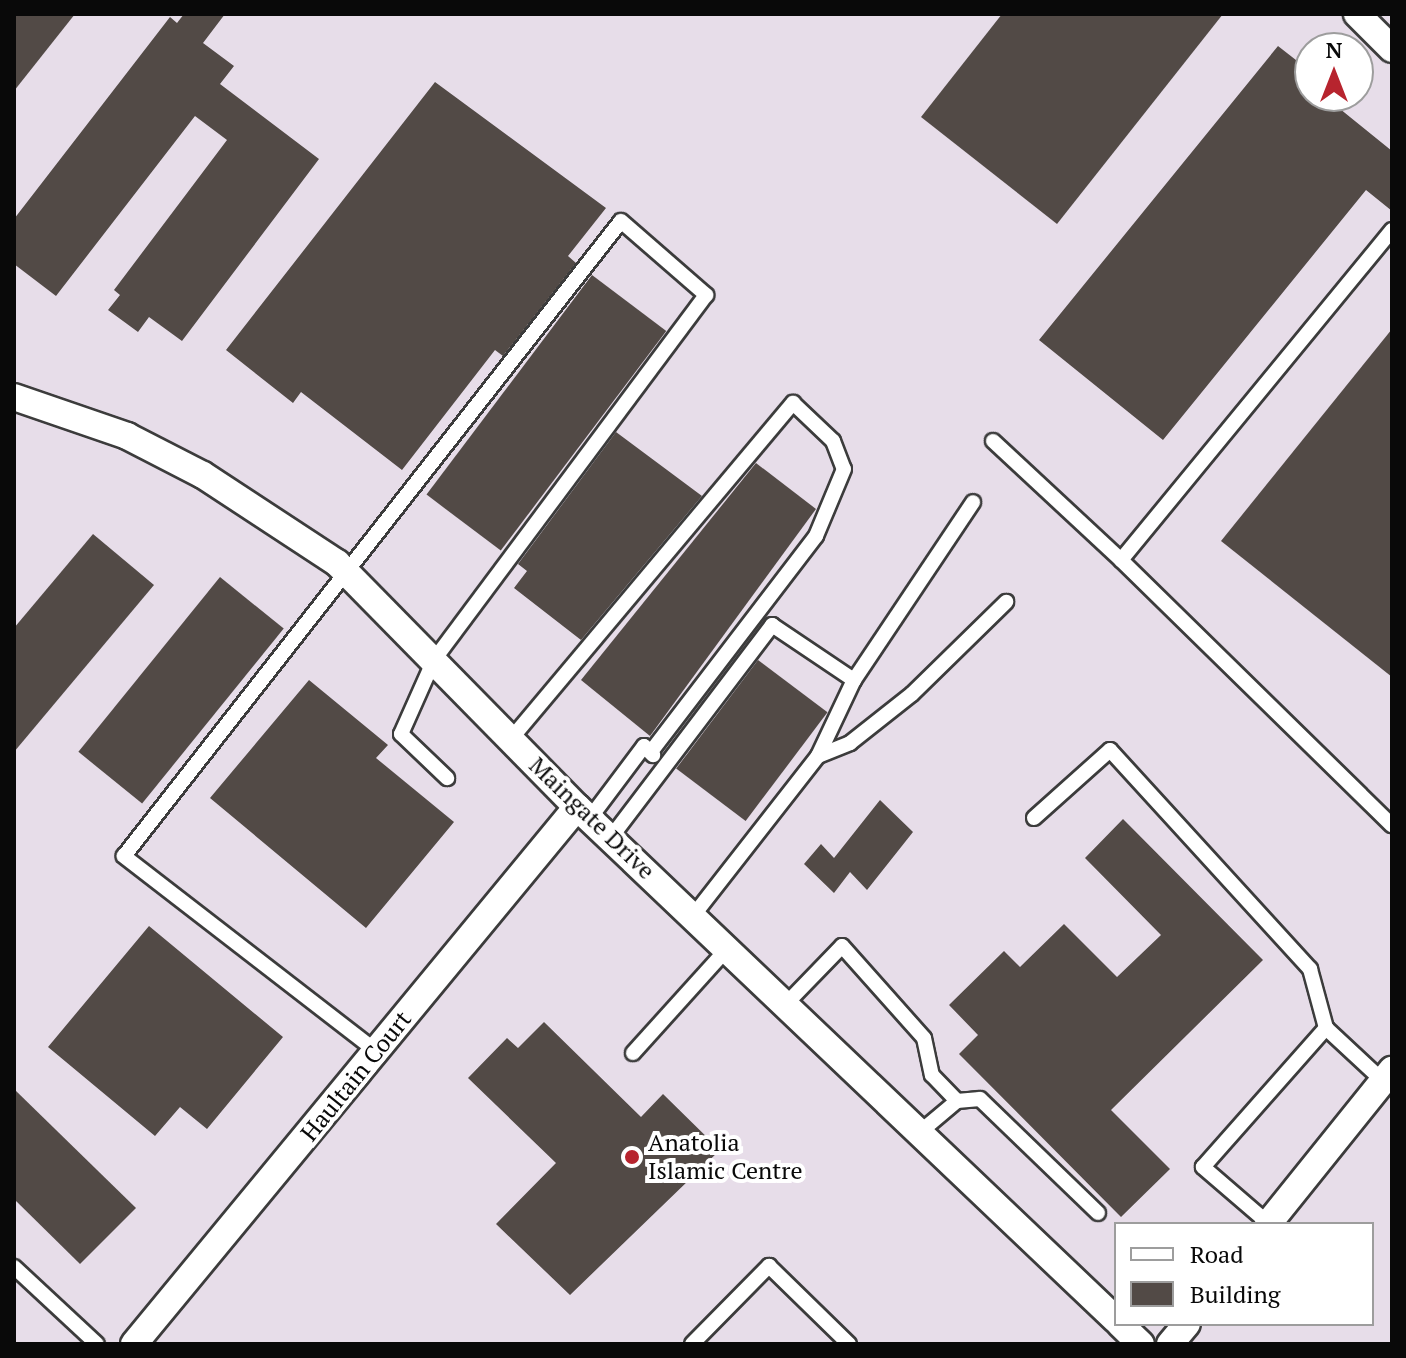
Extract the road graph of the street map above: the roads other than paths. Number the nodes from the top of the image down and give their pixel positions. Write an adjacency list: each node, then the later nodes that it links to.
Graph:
1 (1357, 14): 2 (street)
2 (1389, 39)
3 (1392, 230): 7 (lane)
4 (15, 402): 8 (street, Maingate Drive)
5 (993, 441): 7 (lane)
6 (973, 502): 11 (lane)
7 (1121, 560): 19 (lane)
8 (347, 575): 10 (street, Maingate Drive); 10 (lane); 25 (lane)
9 (1006, 602): 14 (lane)
10 (434, 660): 12 (street, Maingate Drive); 16 (lane)
11 (854, 680): 14 (lane); 15 (lane)
12 (511, 739): 13 (lane); 17 (street, Maingate Drive)
13 (651, 752): 15 (lane); 17 (lane)
14 (818, 756): 21 (lane)
15 (665, 766): 20 (lane)
16 (447, 778)
17 (584, 813): 20 (street, Maingate Drive); 25 (street, Haultain Court)
18 (1034, 818): 24 (lane)
19 (1392, 825)
20 (612, 836): 21 (street, Maingate Drive)
21 (693, 916): 22 (street, Maingate Drive)
22 (727, 949): 23 (street, Maingate Drive); 26 (lane)
23 (785, 1005): 28 (lane); 29 (street, Maingate Drive)
24 (1326, 1028): 27 (lane); 31 (lane)
25 (376, 1051): 38 (street, Haultain Court)
26 (633, 1053)
27 (1388, 1076): 32 (street)
28 (957, 1101): 29 (lane); 30 (lane)
29 (919, 1133): 34 (street, Maingate Drive)
30 (1098, 1213)
31 (1266, 1222)
32 (1270, 1222)
33 (14, 1267): 37 (lane)
34 (1114, 1318)
35 (1122, 1326): 41 (street, Maingate Drive)
36 (1185, 1326): 42 (street)
37 (97, 1344)
38 (134, 1344)
39 (692, 1344): 40 (lane)
40 (849, 1344)
41 (1141, 1344)
42 (1170, 1344)

